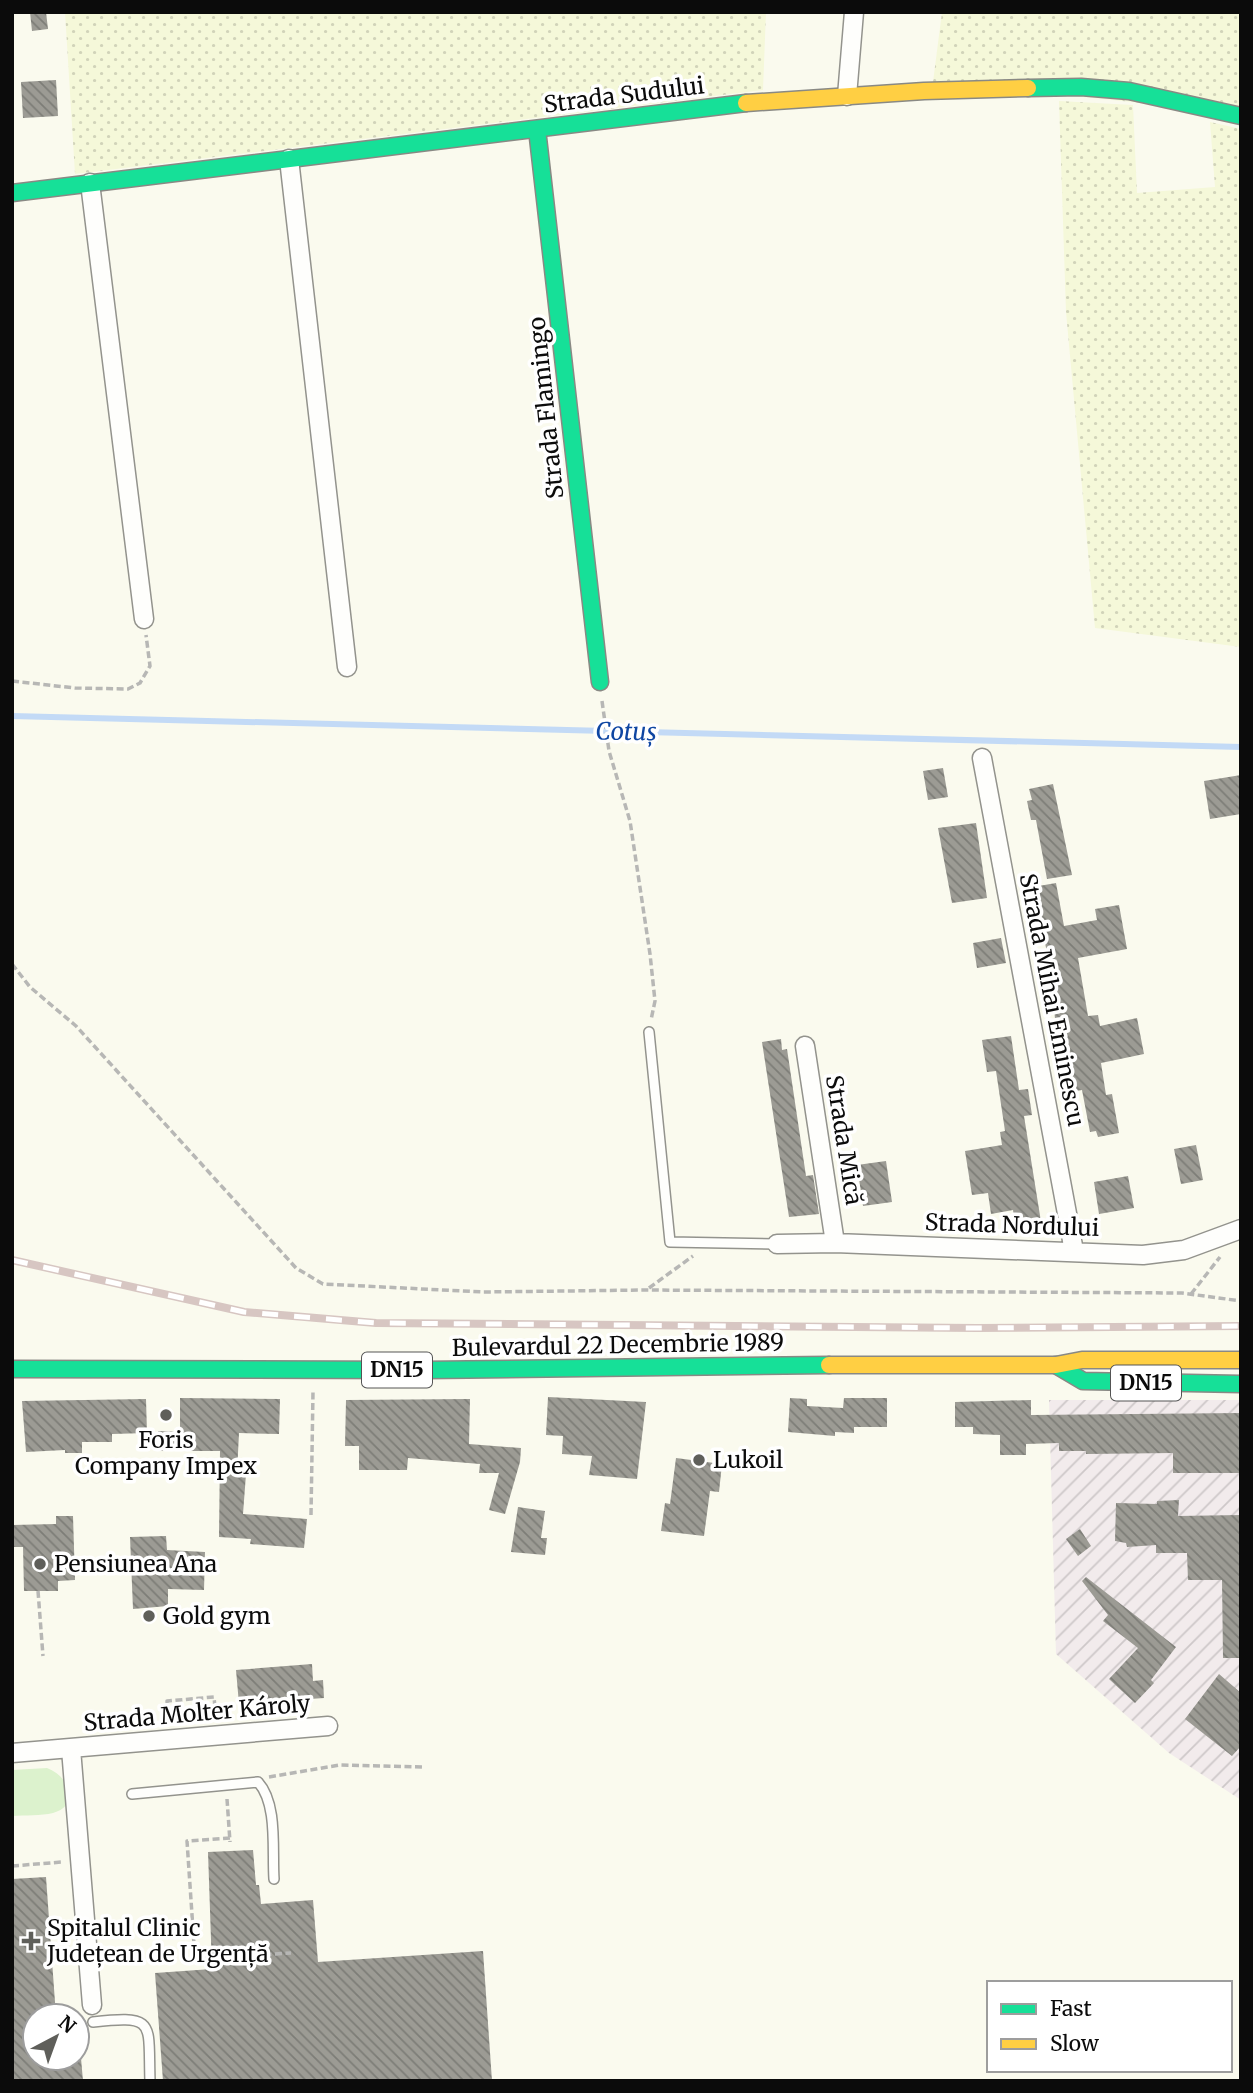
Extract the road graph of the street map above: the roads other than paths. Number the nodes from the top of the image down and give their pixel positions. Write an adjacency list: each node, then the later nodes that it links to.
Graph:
1 (854, 12): 2 (street)
2 (847, 96): 3 (street, Strada Sudului); 4 (street, Strada Sudului)
3 (1241, 116)
4 (537, 129): 5 (street, Strada Sudului); 10 (street, Strada Flamingo)
5 (289, 159): 6 (street, Strada Sudului); 9 (street)
6 (90, 183): 7 (street, Strada Sudului); 8 (street)
7 (12, 192)
8 (144, 619)
9 (347, 667)
10 (600, 682)
11 (982, 758): 17 (street, Strada Mihai Eminescu)
12 (649, 1032): 16 (lane)
13 (805, 1046): 15 (street, Strada Mică)
14 (1241, 1229): 17 (street, Strada Nordului)
15 (835, 1243): 16 (street, Strada Nordului); 17 (street, Strada Nordului)
16 (777, 1244)
17 (1074, 1251)
18 (1241, 1360): 19 (street, Bulevardul 22 Decembrie 1989 / DN15)
19 (1056, 1365): 20 (street, Bulevardul 22 Decembrie 1989 / DN15); 21 (street, Bulevardul 22 Decembrie 1989 / DN15)
20 (12, 1369)
21 (1241, 1384)
22 (328, 1727): 23 (street, Strada Molter Károly)
23 (71, 1749): 24 (street, Strada Molter Károly); 27 (street, Strada Molter Károly)
24 (12, 1753)
25 (131, 1794): 26 (lane)
26 (274, 1879)
27 (93, 2014): 28 (lane)
28 (150, 2081)

